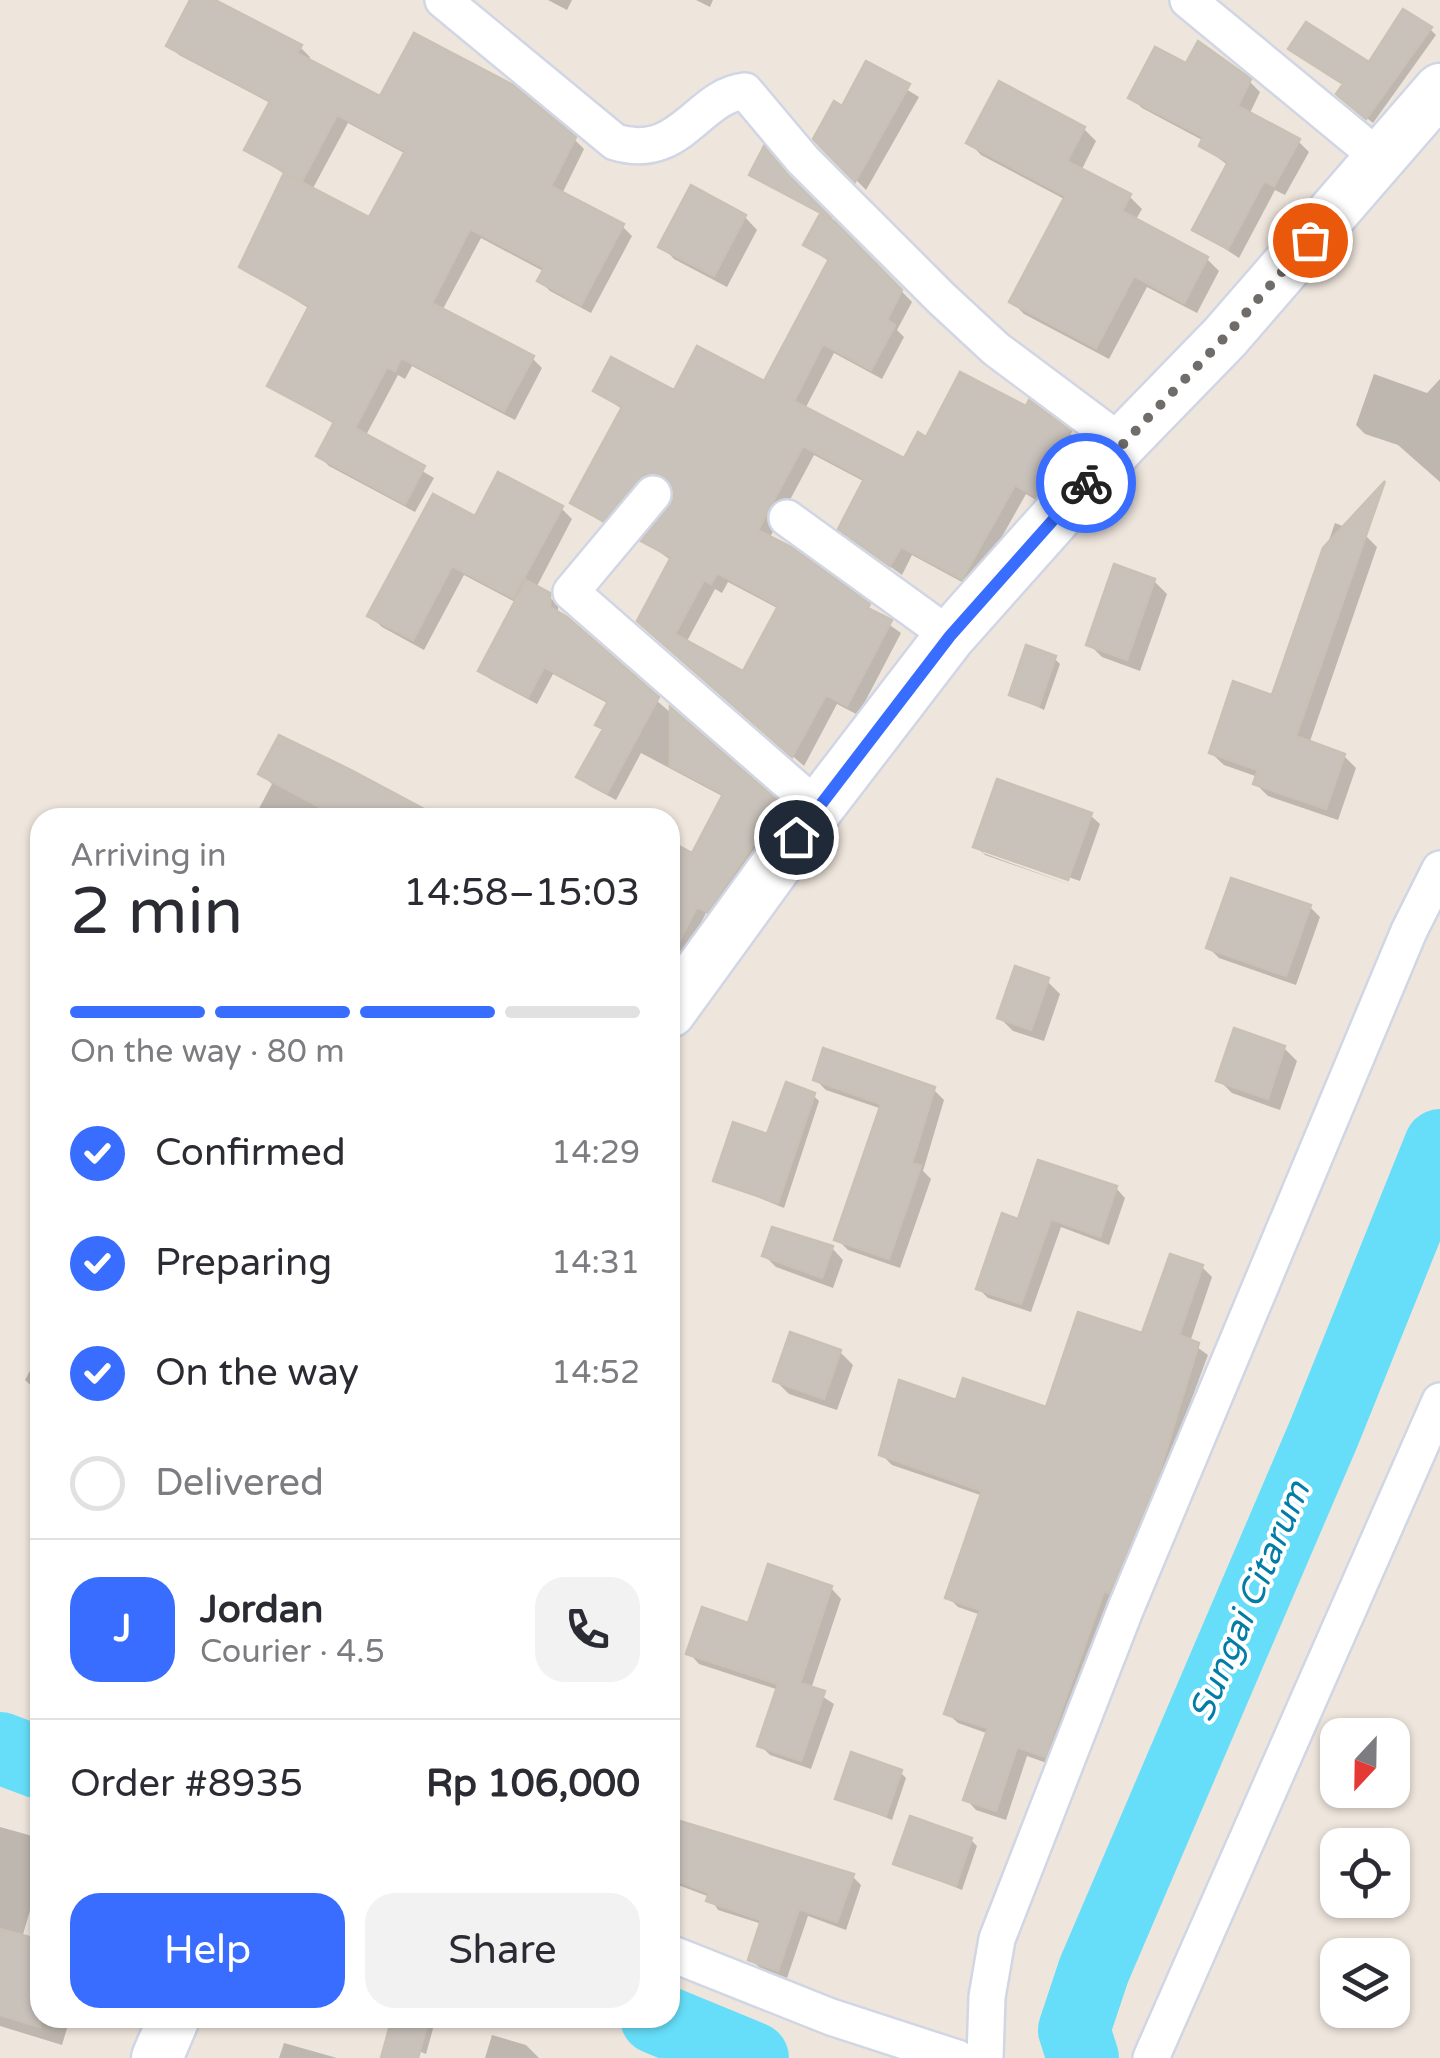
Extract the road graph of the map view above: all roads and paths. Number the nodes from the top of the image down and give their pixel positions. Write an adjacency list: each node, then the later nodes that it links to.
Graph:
1 (443, 0): 5 (street)
2 (1188, 0): 4 (street)
3 (1440, 89): 4 (street)
4 (1382, 160): 5 (street)
5 (1122, 443): 8 (street)
6 (653, 494): 9 (street)
7 (787, 518): 8 (street)
8 (950, 636): 9 (street)
9 (818, 808): 11 (street)
10 (1440, 869): 17 (street)
11 (680, 998)
12 (1440, 1401): 18 (street)
13 (680, 1957): 16 (street)
14 (170, 2028): 15 (street)
15 (157, 2058)
16 (957, 2058)
17 (984, 2058)
18 (1152, 2058)

